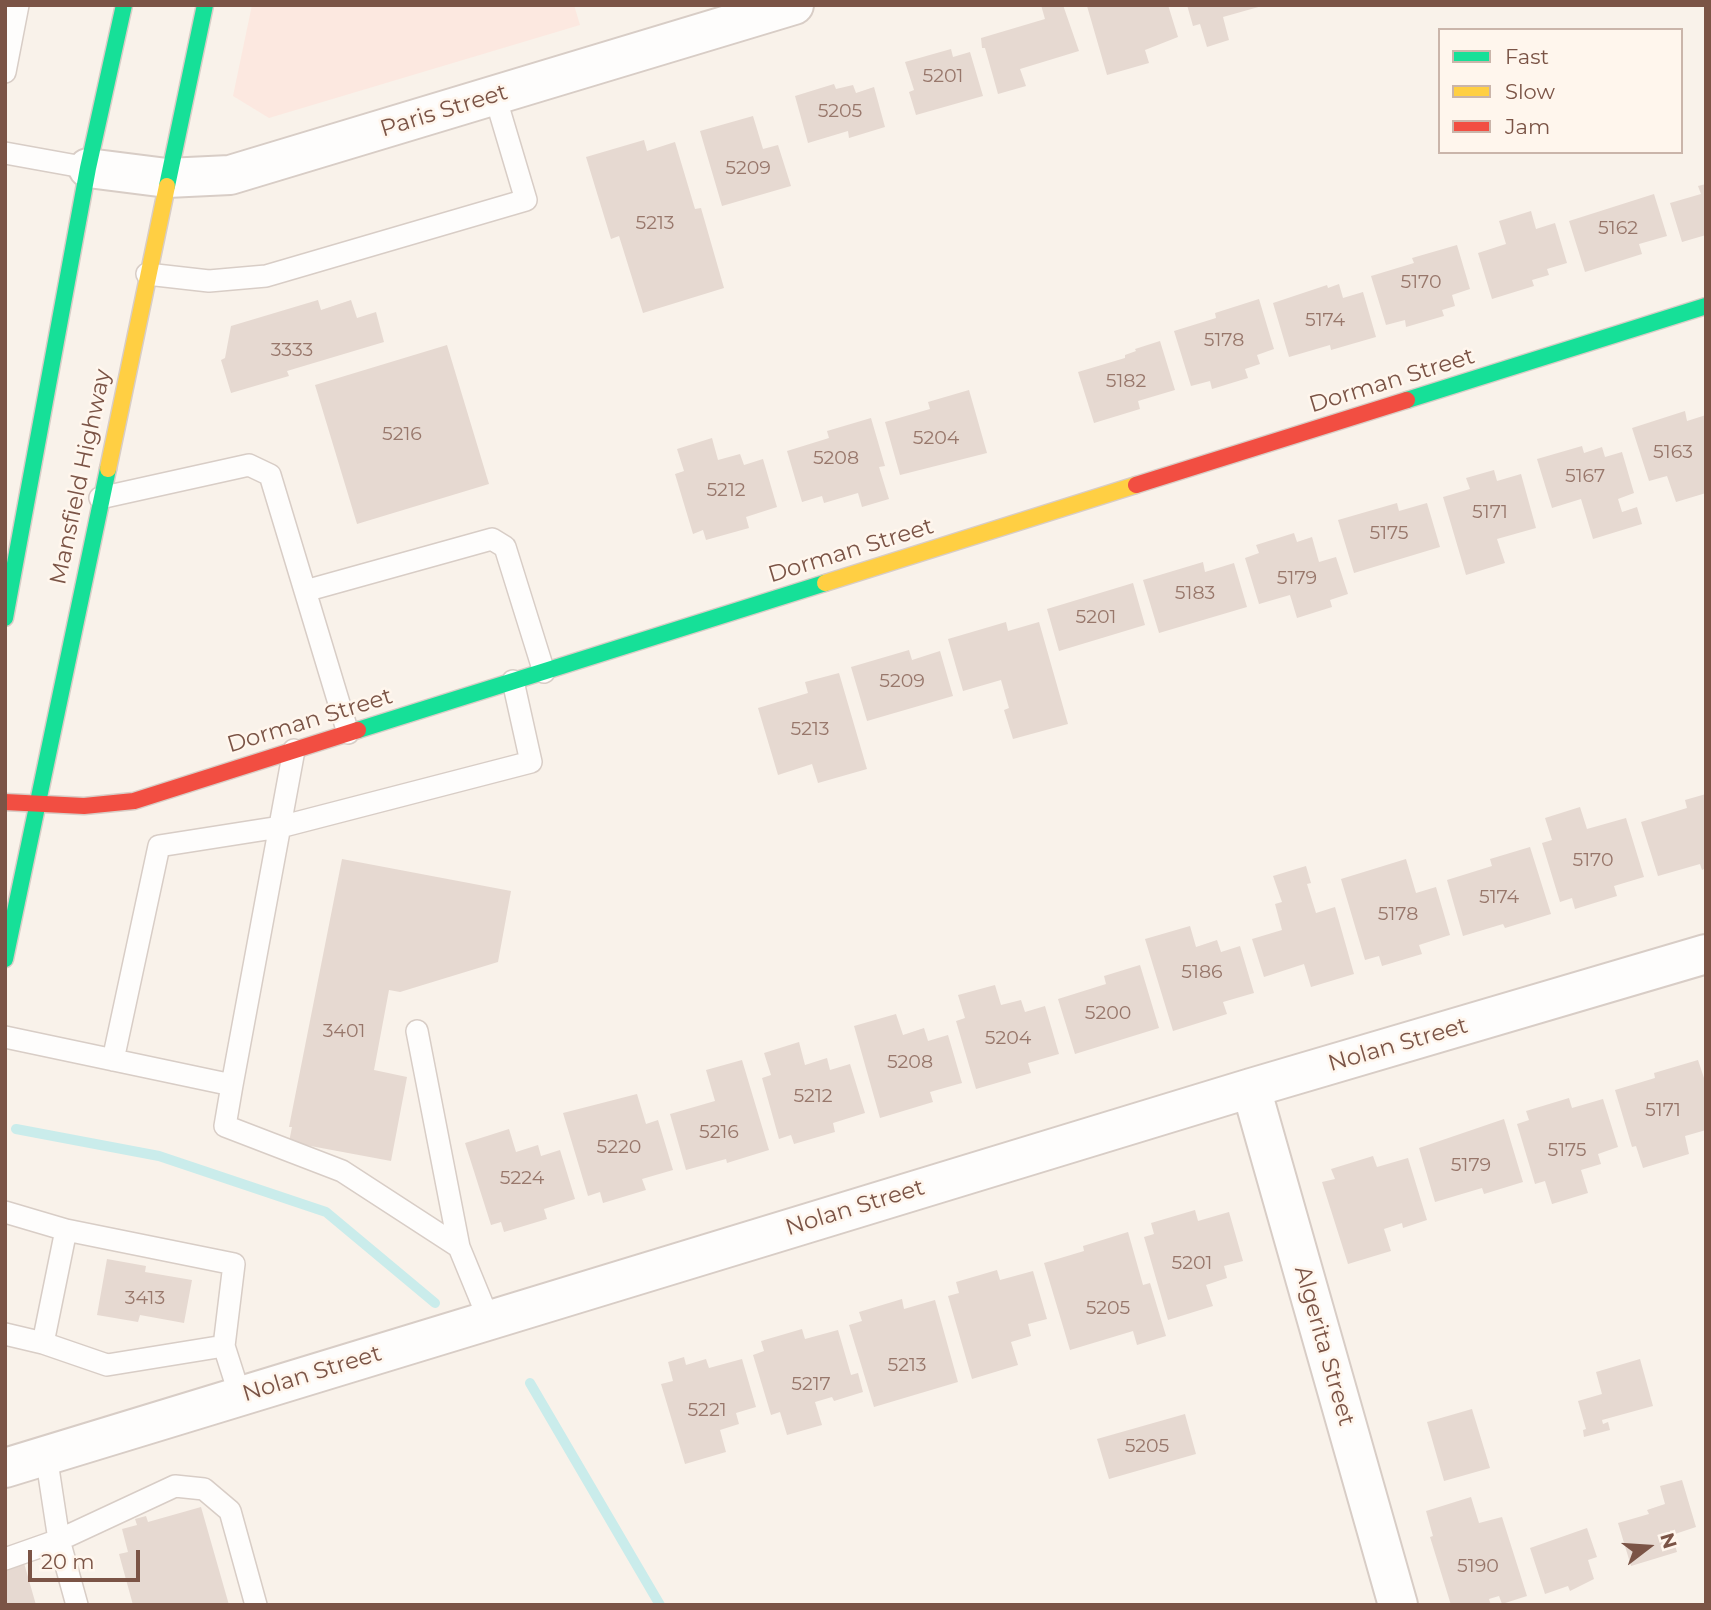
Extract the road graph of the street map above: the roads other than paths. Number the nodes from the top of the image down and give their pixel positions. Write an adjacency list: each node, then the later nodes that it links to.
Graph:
1 (18, 5): 5 (lane)
2 (124, 5): 8 (street, Mansfield Highway)
3 (205, 5): 9 (street, Mansfield Highway)
4 (794, 5): 6 (street, Paris Street)
5 (5, 72)
6 (495, 96): 9 (street, Paris Street); 10 (lane)
7 (5, 153): 8 (lane)
8 (88, 168): 9 (street, Paris Street); 14 (street, Mansfield Highway)
9 (167, 178): 10 (street, Mansfield Highway)
10 (146, 274): 12 (street, Mansfield Highway)
11 (1706, 306): 15 (street, Dorman Street)
12 (100, 498): 13 (lane); 20 (street, Mansfield Highway)
13 (305, 591): 15 (lane); 17 (lane)
14 (6, 615)
15 (544, 672): 16 (street, Dorman Street)
16 (513, 681): 17 (street, Dorman Street); 21 (lane)
17 (348, 733): 18 (street, Dorman Street)
18 (294, 750): 20 (street, Dorman Street); 21 (lane)
19 (5, 802): 20 (street, Dorman Street)
20 (36, 806): 23 (street, Mansfield Highway)
21 (280, 827): 26 (lane); 27 (lane)
22 (1706, 954): 28 (street, Nolan Street)
23 (5, 959)
24 (417, 1031): 31 (lane)
25 (5, 1037): 26 (lane)
26 (113, 1060): 27 (lane)
27 (232, 1085): 31 (lane)
28 (1251, 1087): 32 (street, Nolan Street); 43 (street, Algerita Street)
29 (5, 1212): 30 (lane)
30 (66, 1230): 34 (lane); 35 (lane)
31 (459, 1247): 32 (lane)
32 (489, 1320): 36 (street, Nolan Street)
33 (5, 1334): 34 (lane)
34 (43, 1343): 35 (lane)
35 (224, 1346): 36 (lane)
36 (240, 1396): 37 (street, Nolan Street)
37 (46, 1455): 38 (street, Nolan Street); 39 (lane)
38 (5, 1468)
39 (59, 1540): 40 (lane); 41 (lane); 42 (lane)
40 (5, 1559)
41 (77, 1605)
42 (256, 1605)
43 (1398, 1605)

